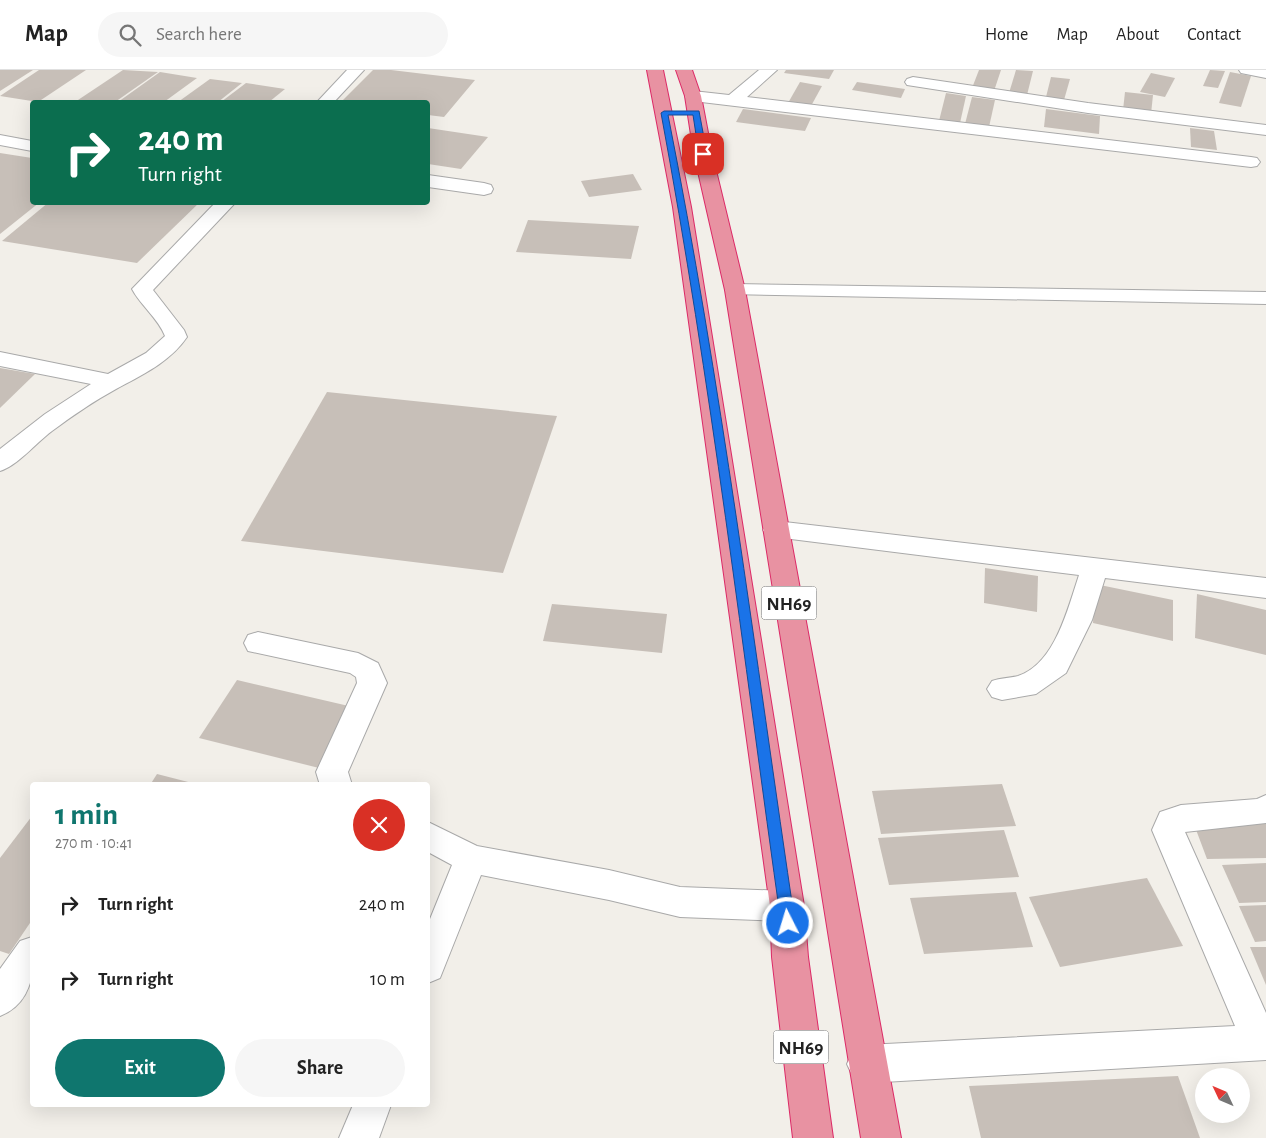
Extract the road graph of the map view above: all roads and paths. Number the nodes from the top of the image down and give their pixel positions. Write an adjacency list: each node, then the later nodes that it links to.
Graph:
1 (356, 70): 8 (street)
2 (655, 70): 11 (highway, NH69)
3 (684, 70): 10 (highway, NH69)
4 (769, 70): 9 (street)
5 (1247, 70): 6 (street)
6 (1266, 73)
7 (916, 76): 12 (street); 13 (street)
8 (327, 100)
9 (733, 100): 10 (street); 12 (street)
10 (695, 105): 11 (highway); 20 (highway, NH69)
11 (664, 113): 34 (highway, NH69)
12 (902, 118): 16 (street)
13 (1266, 130)
14 (0, 140): 15 (street)
15 (30, 146)
16 (1251, 162)
17 (430, 181): 18 (street)
18 (484, 189)
19 (224, 205): 23 (street)
20 (735, 290): 21 (street); 25 (highway, NH69)
21 (1266, 298)
22 (0, 359): 23 (street)
23 (112, 382): 24 (street)
24 (0, 462)
25 (776, 530): 26 (street); 39 (highway, NH69)
26 (1095, 567): 27 (street); 29 (street)
27 (1266, 588)
28 (258, 643): 30 (street)
29 (1002, 690)
30 (335, 782)
31 (1266, 809): 38 (street)
32 (430, 837): 33 (street)
33 (471, 859): 34 (street); 36 (street)
34 (787, 906): 42 (highway, NH69)
35 (30, 956): 37 (street)
36 (430, 961)
37 (0, 999)
38 (1263, 1042): 39 (street)
39 (866, 1064): 43 (highway, NH69)
40 (371, 1107): 41 (street)
41 (359, 1138)
42 (813, 1138)
43 (880, 1138)

